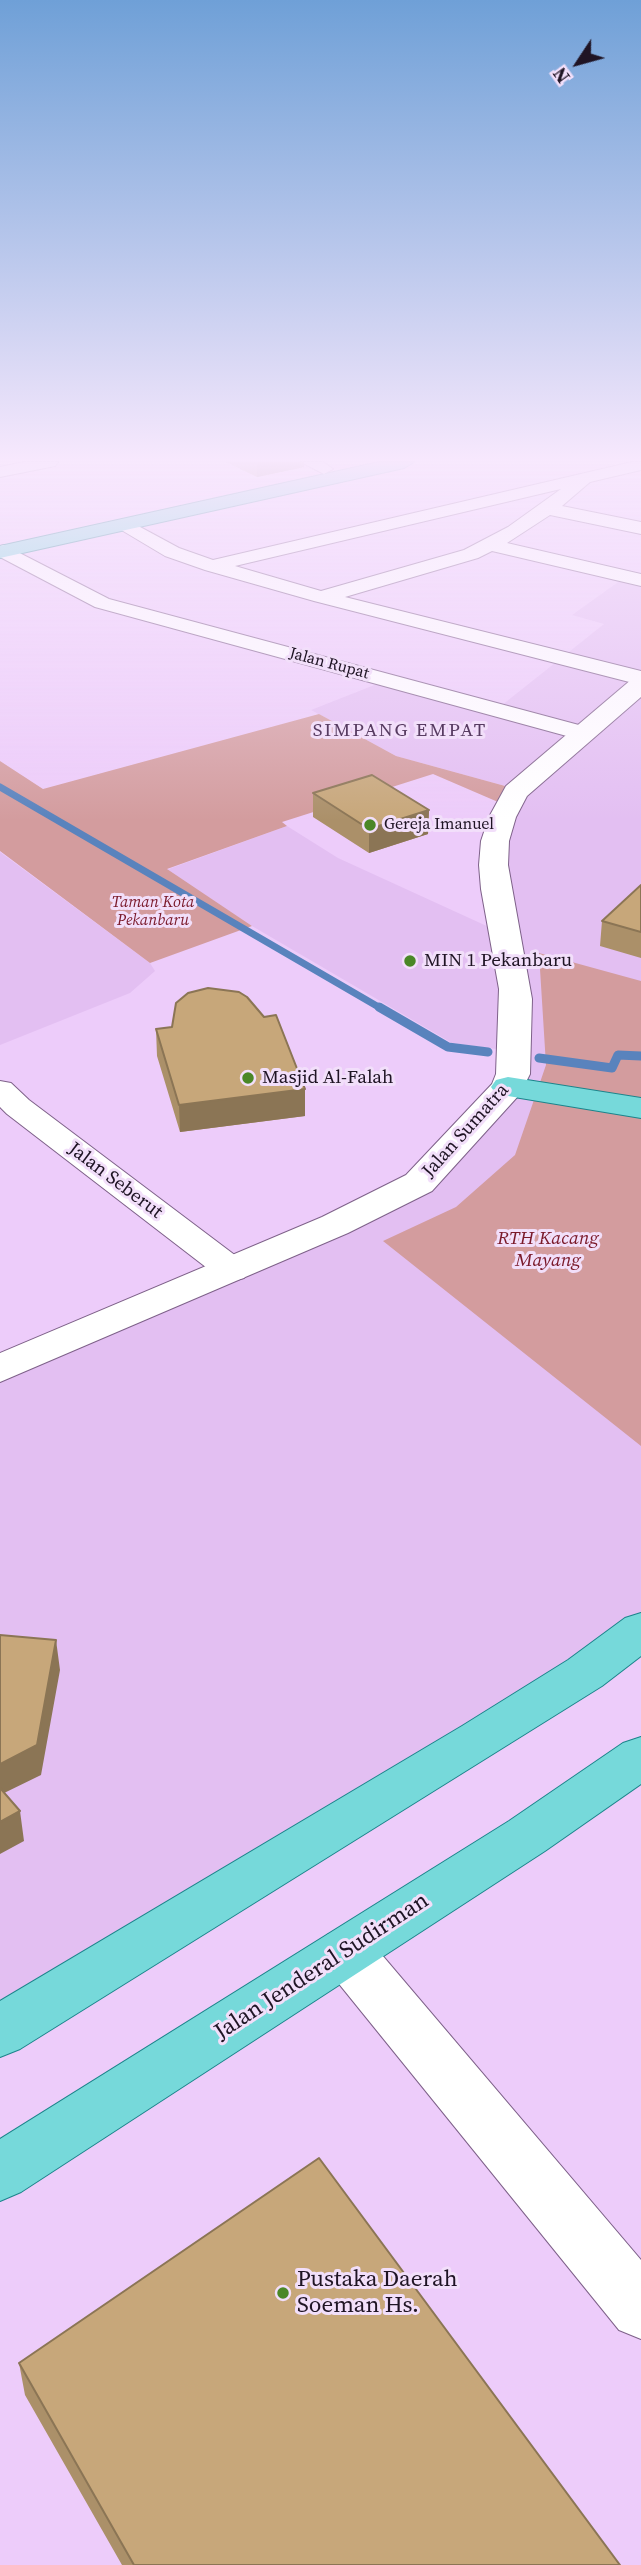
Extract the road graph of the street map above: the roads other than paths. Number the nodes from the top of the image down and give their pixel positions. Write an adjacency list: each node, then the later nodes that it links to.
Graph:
1 (64, 582): 7 (street, Jalan Rupat)
2 (267, 582): 4 (street)
3 (374, 582): 4 (street)
4 (321, 597): 5 (street)
5 (641, 678)
6 (641, 684): 7 (street, Jalan Sumatra)
7 (582, 733): 8 (street, Jalan Sumatra)
8 (508, 1087): 10 (main road); 11 (street, Jalan Sumatra)
9 (6, 1103): 11 (street, Jalan Seberut)
10 (641, 1108)
11 (232, 1270): 12 (street, Jalan Sumatra)
12 (0, 1369)
13 (641, 1631): 16 (main road)
14 (641, 1757): 15 (main road, Jalan Jenderal Sudirman)
15 (346, 1952): 17 (main road, Jalan Jenderal Sudirman); 18 (street)
16 (0, 2031)
17 (0, 2172)
18 (641, 2308)

